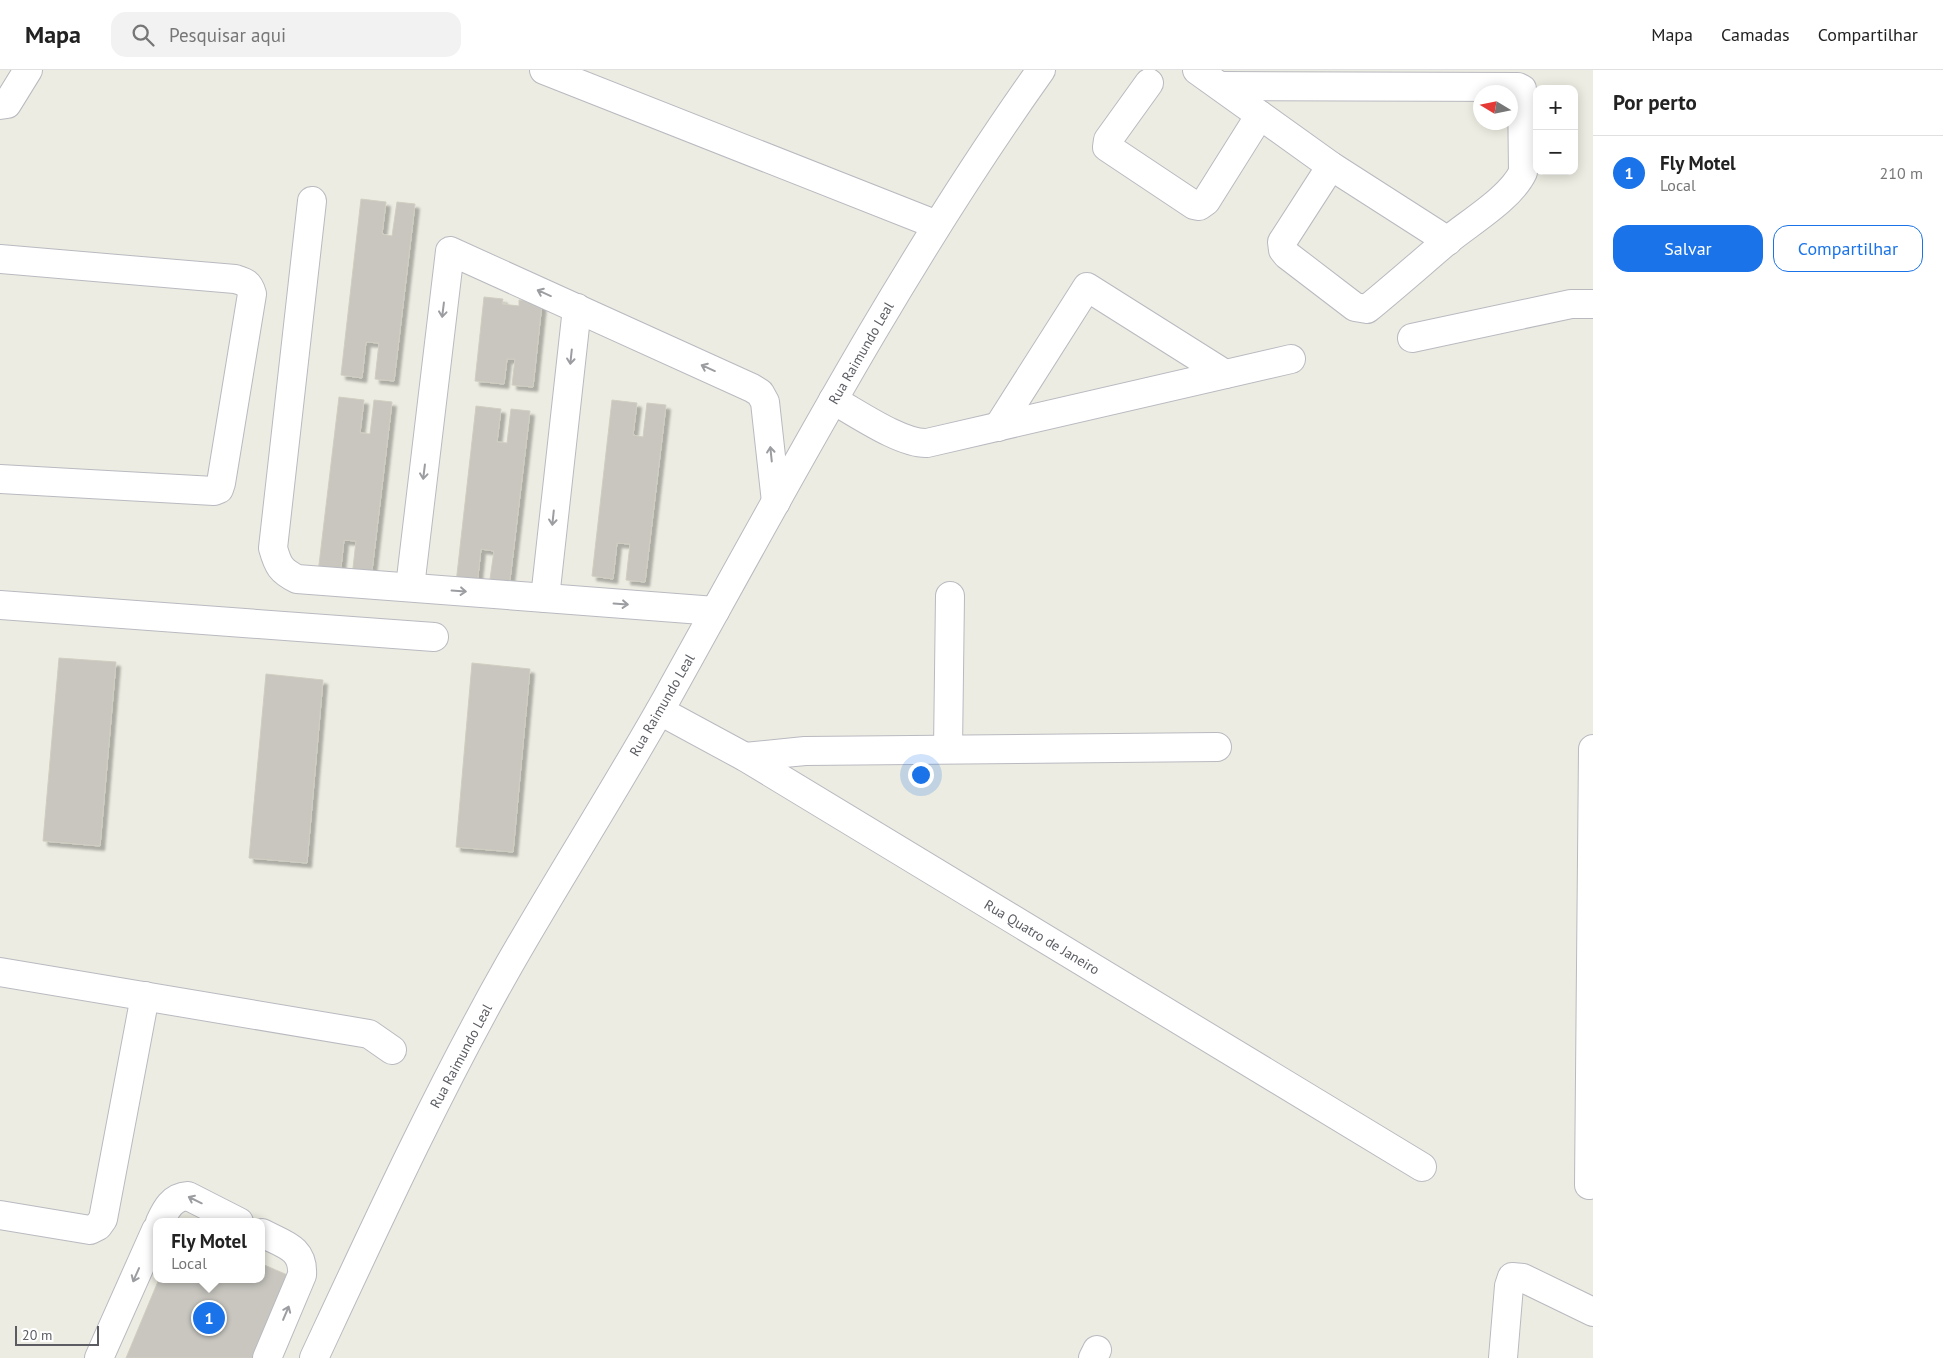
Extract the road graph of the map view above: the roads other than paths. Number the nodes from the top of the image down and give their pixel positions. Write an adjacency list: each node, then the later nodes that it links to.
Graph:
1 (28, 70): 7 (street)
2 (544, 70): 11 (street)
3 (1041, 70): 11 (street, Rua Raimundo Leal)
4 (1197, 70): 6 (street)
5 (1149, 83): 8 (street)
6 (1221, 86): 8 (street); 12 (street)
7 (0, 104)
8 (1260, 115): 9 (street)
9 (1330, 166): 12 (street); 12 (street)
10 (312, 201): 23 (street)
11 (937, 224): 19 (street, Rua Raimundo Leal)
12 (1448, 240)
13 (0, 258): 21 (street)
14 (1593, 304): 16 (street)
15 (577, 308): 22 (street, one-way to 15); 23 (street, one-way to 23); 25 (street, one-way to 25)
16 (1412, 338)
17 (1291, 359): 18 (street)
18 (1225, 374): 20 (street); 20 (street)
19 (833, 400): 20 (street); 22 (street, Rua Raimundo Leal)
20 (998, 427)
21 (0, 479)
22 (776, 502): 27 (street, Rua Raimundo Leal)
23 (410, 587): 25 (street, one-way to 25)
24 (950, 596): 31 (street)
25 (544, 598): 27 (street, one-way to 27)
26 (0, 605): 28 (street)
27 (716, 611): 29 (street, Rua Raimundo Leal)
28 (434, 637)
29 (660, 711): 33 (street, Rua Quatro de Janeiro); 47 (street, Rua Raimundo Leal)
30 (1217, 746): 31 (street)
31 (948, 749): 33 (street)
32 (1593, 750): 38 (street)
33 (746, 757): 37 (street, Rua Quatro de Janeiro)
34 (0, 972): 35 (street)
35 (145, 996): 36 (street); 39 (street)
36 (392, 1050)
37 (1422, 1167)
38 (1589, 1185)
39 (0, 1215)
40 (162, 1218): 41 (street, one-way to 40)
41 (231, 1218)
42 (265, 1235): 46 (street, one-way to 42)
43 (153, 1237): 45 (street, one-way to 45)
44 (1593, 1312): 48 (street)
45 (99, 1358)
46 (267, 1358)
47 (314, 1358)
48 (1503, 1358)

